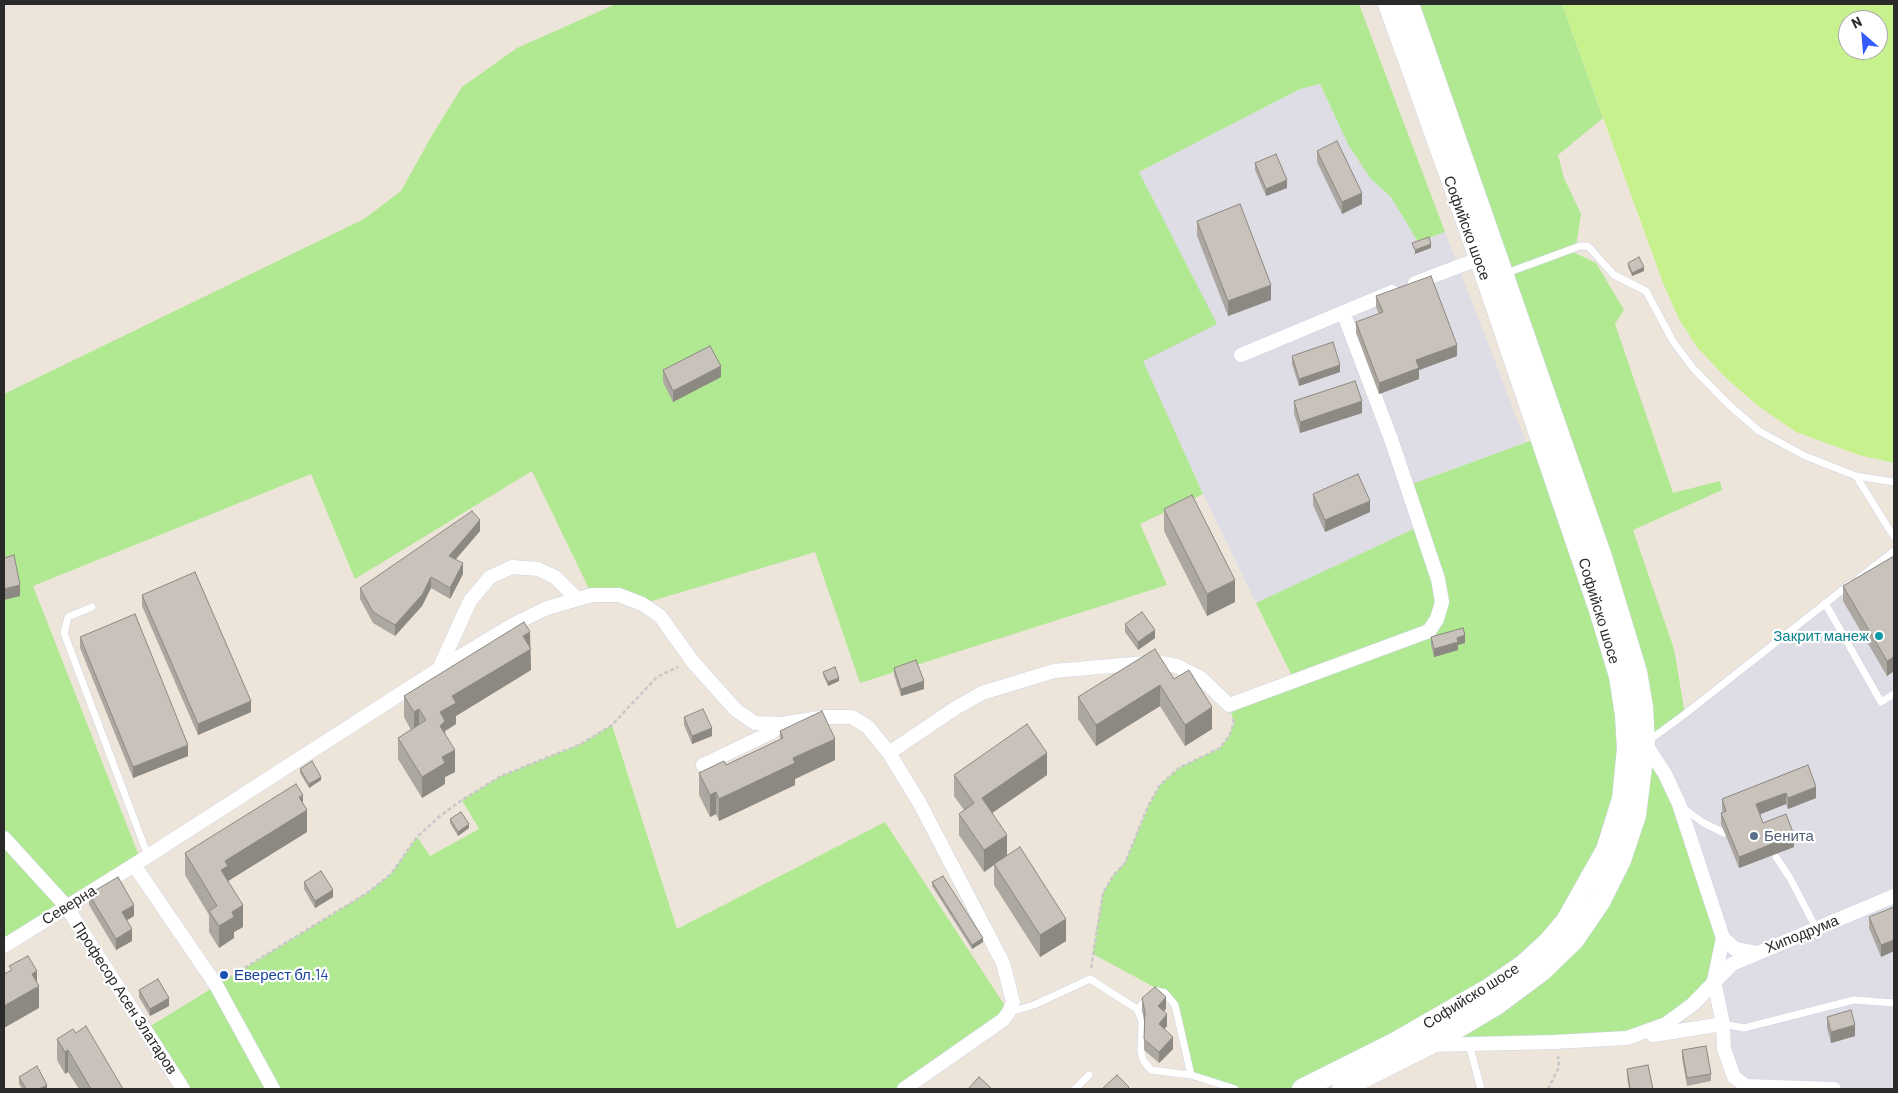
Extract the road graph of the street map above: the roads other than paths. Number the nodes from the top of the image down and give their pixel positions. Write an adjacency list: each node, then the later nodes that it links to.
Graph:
1 (1388, 4): 3 (main road, Софийско шосе)
2 (1409, 4): 3 (main road, Софийско шосе)
3 (1488, 255): 4 (main road, Софийско шосе); 5 (street); 48 (main road, Софийско шосе)
4 (1504, 274): 7 (lane); 18 (main road, Софийско шосе)
5 (1343, 312): 6 (street); 19 (street)
6 (1241, 355)
7 (1856, 476): 8 (lane); 10 (lane)
8 (1892, 482): 9 (lane)
9 (1894, 489)
10 (1894, 538)
11 (1894, 551): 13 (lane)
12 (577, 599): 15 (street, Северна); 15 (street); 17 (street, Северна)
13 (1825, 603): 16 (lane); 18 (lane)
14 (92, 607): 24 (lane)
15 (440, 668): 24 (street, Северна)
16 (1894, 694)
17 (781, 724): 19 (street); 20 (street)
18 (1645, 743): 21 (street); 40 (main road, Софийско шосе)
19 (889, 753): 36 (street)
20 (703, 765)
21 (1679, 804): 22 (lane); 30 (street)
22 (1724, 832)
23 (4, 838): 28 (street, Професор Асен Златаров)
24 (148, 856): 26 (street, Северна)
25 (1776, 857): 29 (lane)
26 (134, 865): 28 (street, Северна); 44 (street)
27 (1894, 896): 29 (street, Хиподрума)
28 (66, 906): 31 (street, Северна); 43 (street, Професор Асен Златаров)
29 (1816, 928): 32 (street, Хиподрума)
30 (1723, 938): 32 (street); 33 (street)
31 (4, 946)
32 (1757, 953): 33 (street, Хиподрума)
33 (1714, 981): 37 (street); 38 (street, Хиподрума)
34 (1894, 1003): 37 (lane)
35 (1137, 1009): 36 (lane); 42 (lane); 42 (lane)
36 (1010, 1012): 45 (street)
37 (1722, 1024): 38 (street); 51 (street)
38 (1627, 1038): 39 (street)
39 (1469, 1044): 40 (street); 50 (lane)
40 (1429, 1045): 49 (main road, Софийско шосе)
41 (1089, 1075): 46 (lane)
42 (1191, 1075): 47 (lane)
43 (183, 1089)
44 (273, 1089)
45 (904, 1089)
46 (1075, 1089)
47 (1234, 1089)
48 (1302, 1089)
49 (1342, 1089)
50 (1481, 1089)
51 (1834, 1089)

